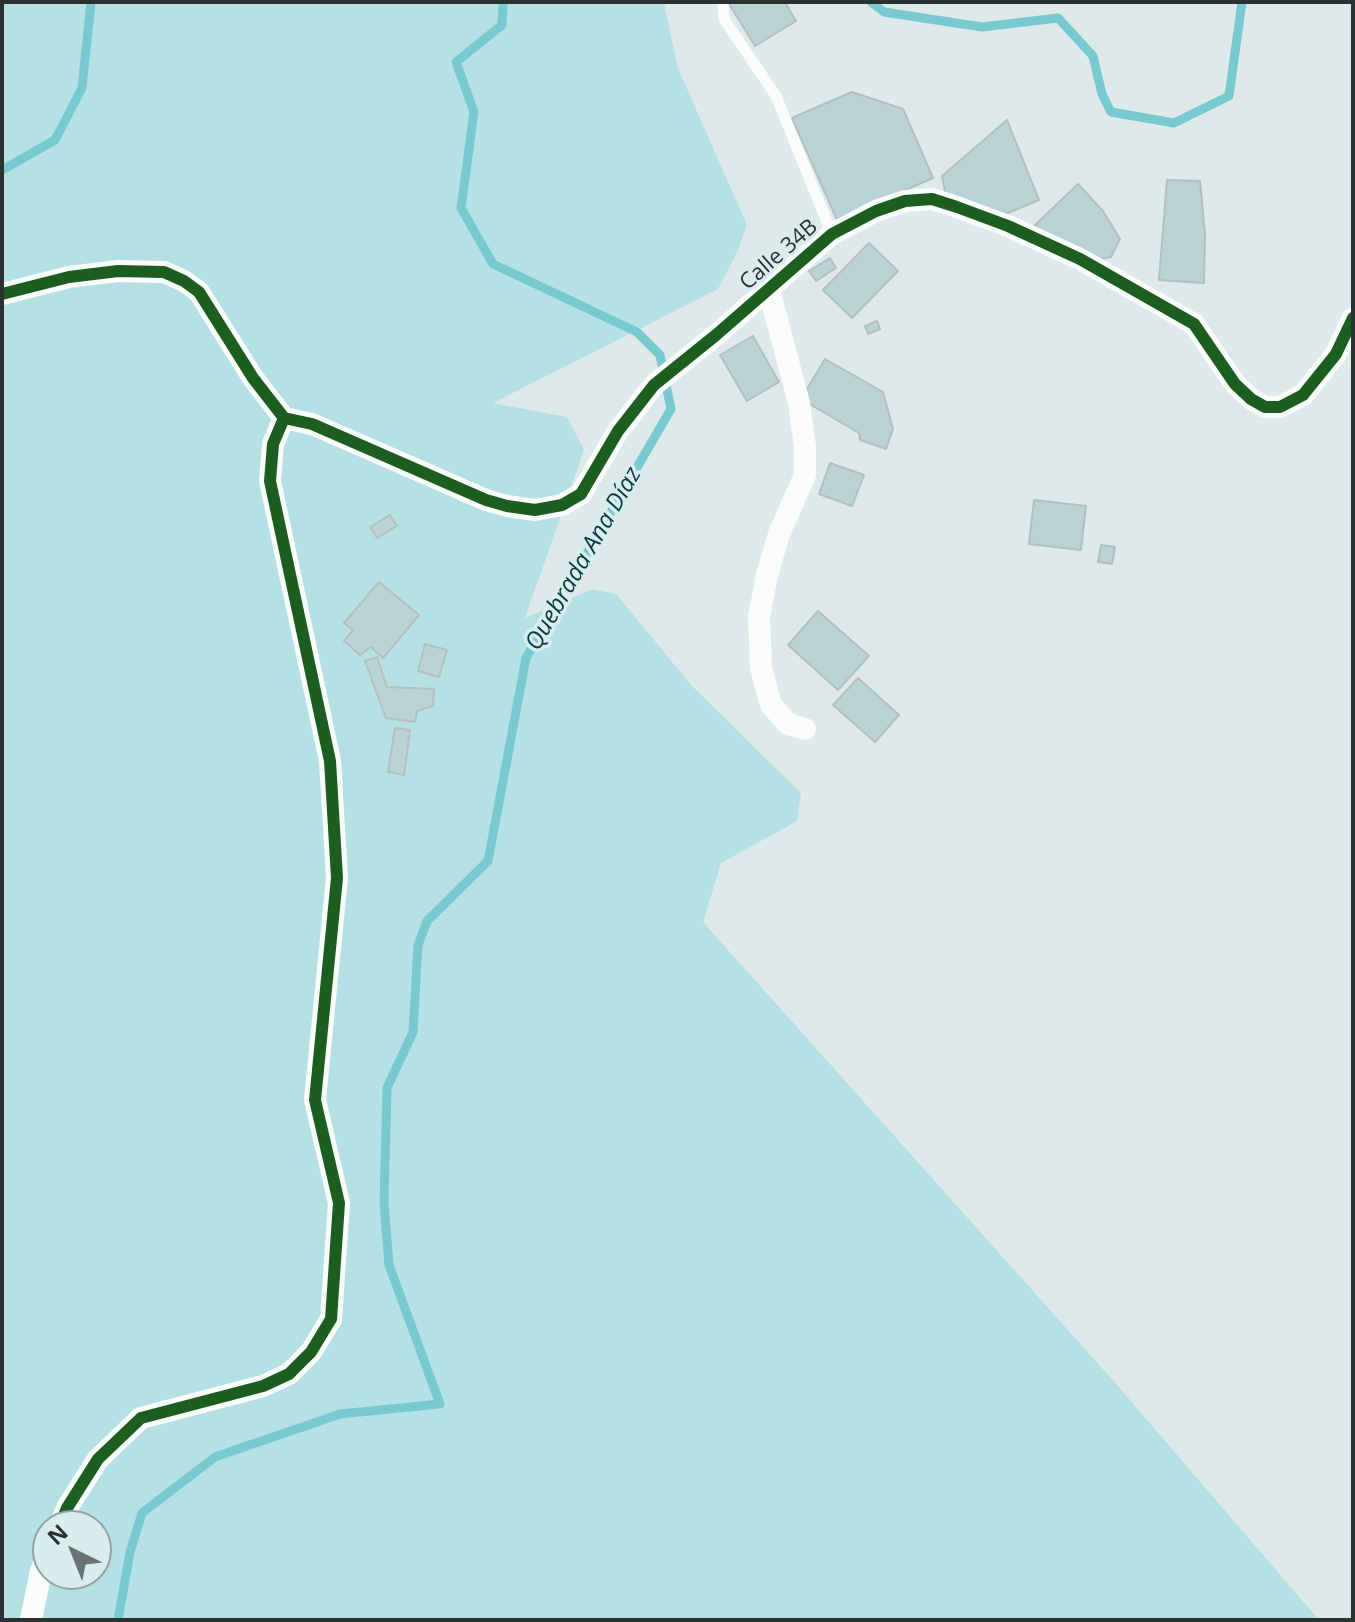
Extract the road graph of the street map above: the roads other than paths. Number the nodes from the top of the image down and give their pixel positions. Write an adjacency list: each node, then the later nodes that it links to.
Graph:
1 (723, 2): 2 (lane)
2 (832, 234): 3 (street, Calle 34B); 5 (street, Calle 34B)
3 (769, 290): 6 (street, Calle 34B); 7 (street)
4 (2, 294): 6 (street)
5 (1353, 318)
6 (284, 418): 8 (street)
7 (805, 729)
8 (66, 1510)
9 (37, 1590): 10 (street)
10 (31, 1620)

